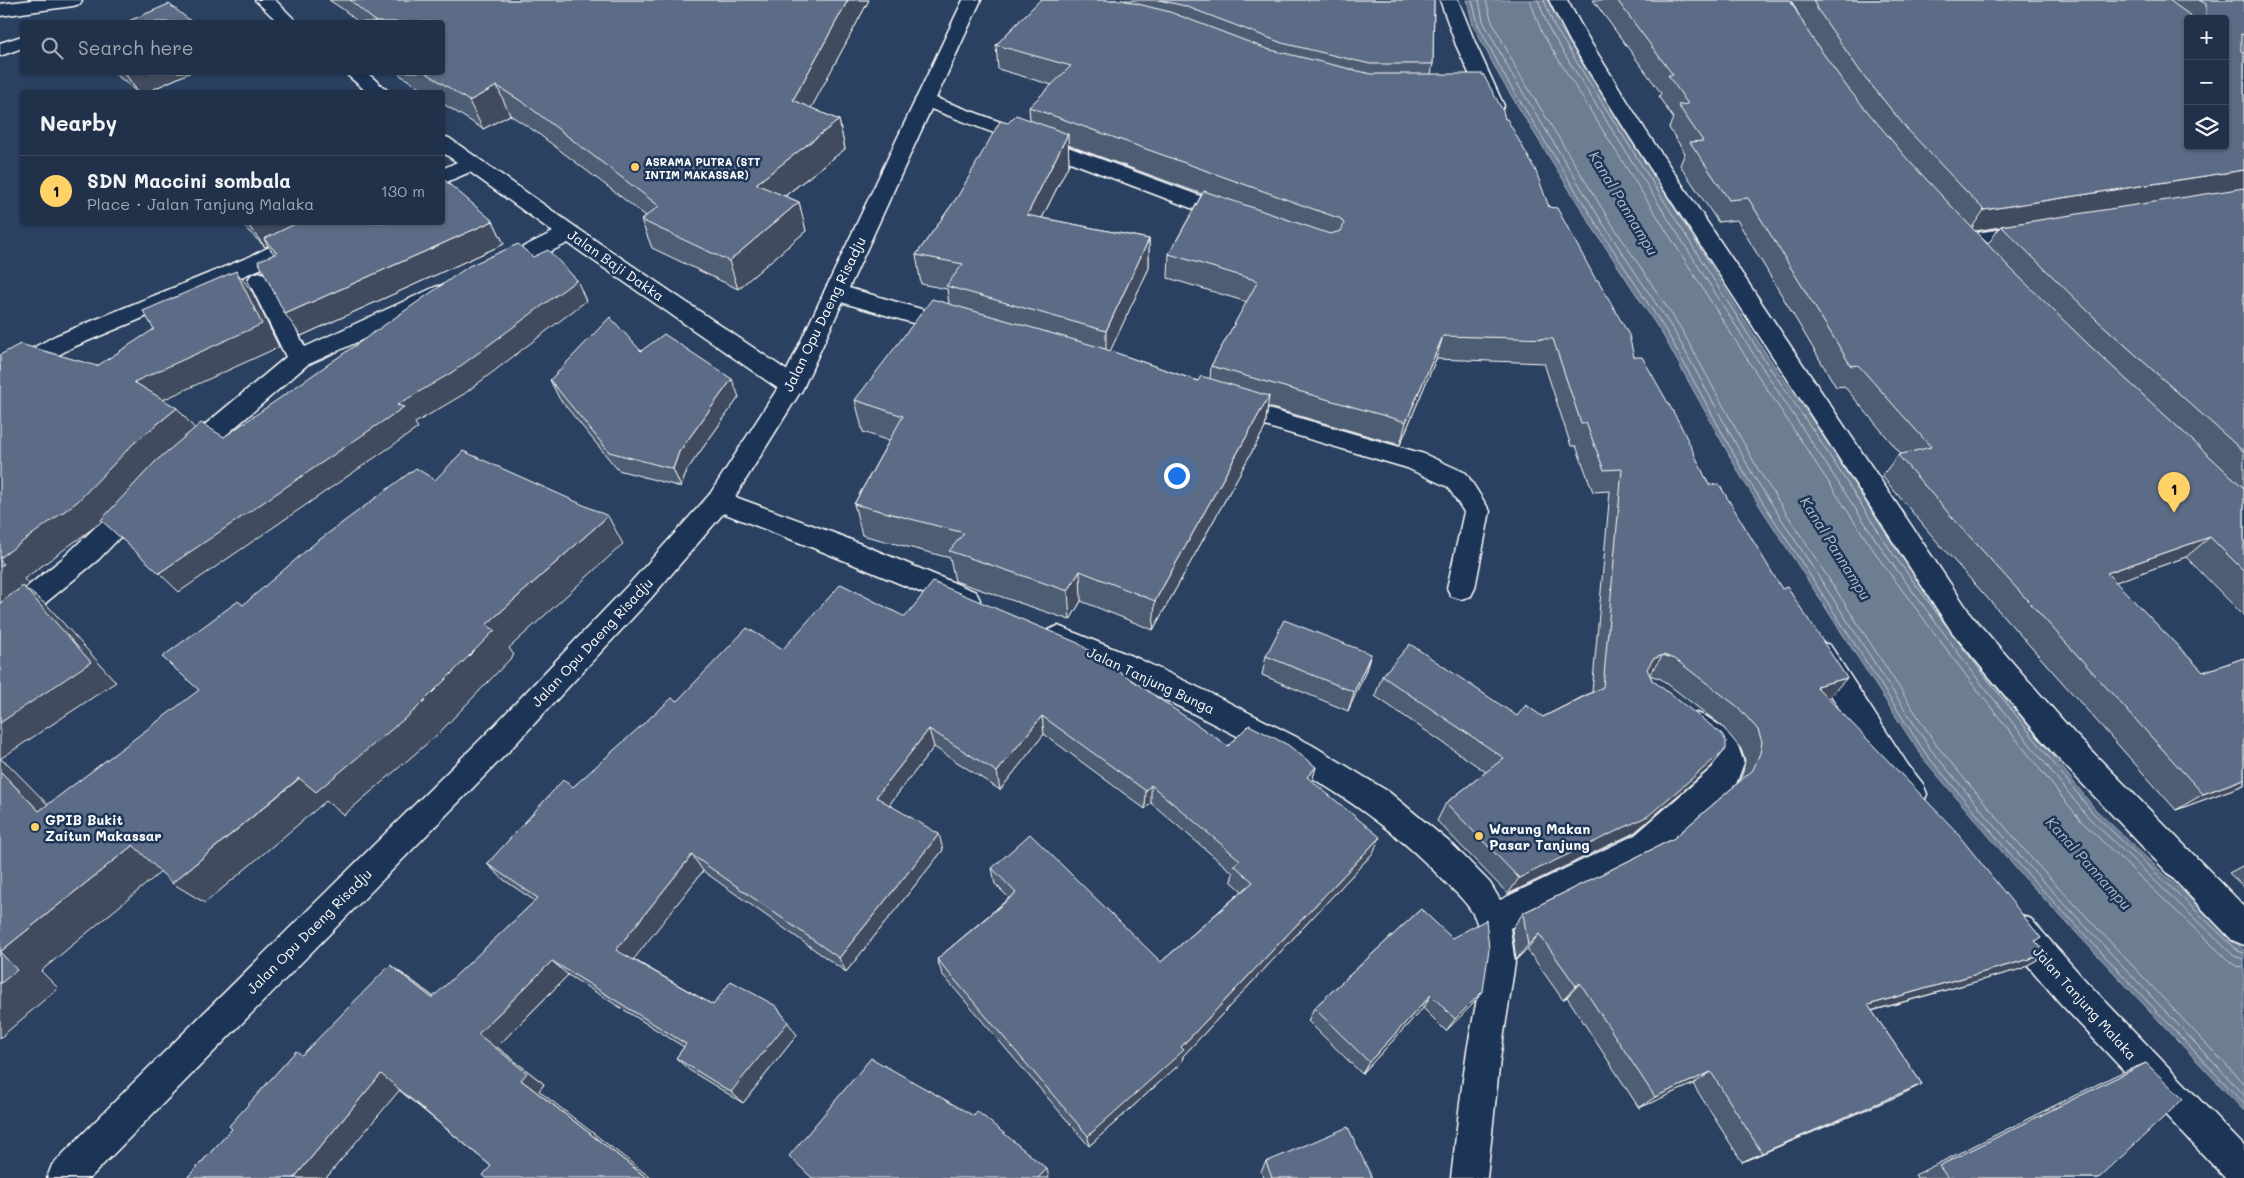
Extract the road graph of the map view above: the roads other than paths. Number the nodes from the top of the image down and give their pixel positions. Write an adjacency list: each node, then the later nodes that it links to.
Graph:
1 (73, 0): 7 (street)
2 (84, 0): 8 (street)
3 (264, 0): 9 (street)
4 (972, 0): 14 (street, Jalan Opu Daeng Risadju)
5 (1449, 0): 15 (street)
6 (1558, 0): 41 (street)
7 (0, 10)
8 (60, 20)
9 (286, 20)
10 (20, 43): 11 (street)
11 (0, 50)
12 (357, 75): 13 (street)
13 (376, 90)
14 (925, 100): 19 (street); 25 (street, Jalan Opu Daeng Risadju)
15 (1503, 124)
16 (445, 144): 17 (street, Jalan Baji Dakka)
17 (471, 164): 18 (street); 22 (street, Jalan Baji Dakka)
18 (445, 176)
19 (1254, 224)
20 (333, 225): 28 (street)
21 (2050, 228): 23 (street)
22 (569, 233): 27 (street); 29 (street, Jalan Baji Dakka)
23 (1983, 262)
24 (259, 280): 27 (street)
25 (835, 292): 26 (street); 29 (street, Jalan Opu Daeng Risadju)
26 (978, 334)
27 (299, 359): 34 (street)
28 (0, 377)
29 (792, 386): 31 (street, Jalan Opu Daeng Risadju)
30 (1206, 400): 32 (street)
31 (718, 501): 33 (street); 43 (street, Jalan Opu Daeng Risadju)
32 (1461, 588)
33 (993, 611)
34 (0, 624)
35 (1038, 630): 40 (street, Jalan Tanjung Bunga)
36 (1804, 630): 38 (street)
37 (1674, 707): 40 (street)
38 (1927, 814)
39 (2004, 913): 42 (street, Jalan Tanjung Malaka)
40 (1493, 920): 44 (street, Jalan Tanjung Bunga)
41 (2244, 929)
42 (2244, 1172)
43 (65, 1178)
44 (1469, 1178)

